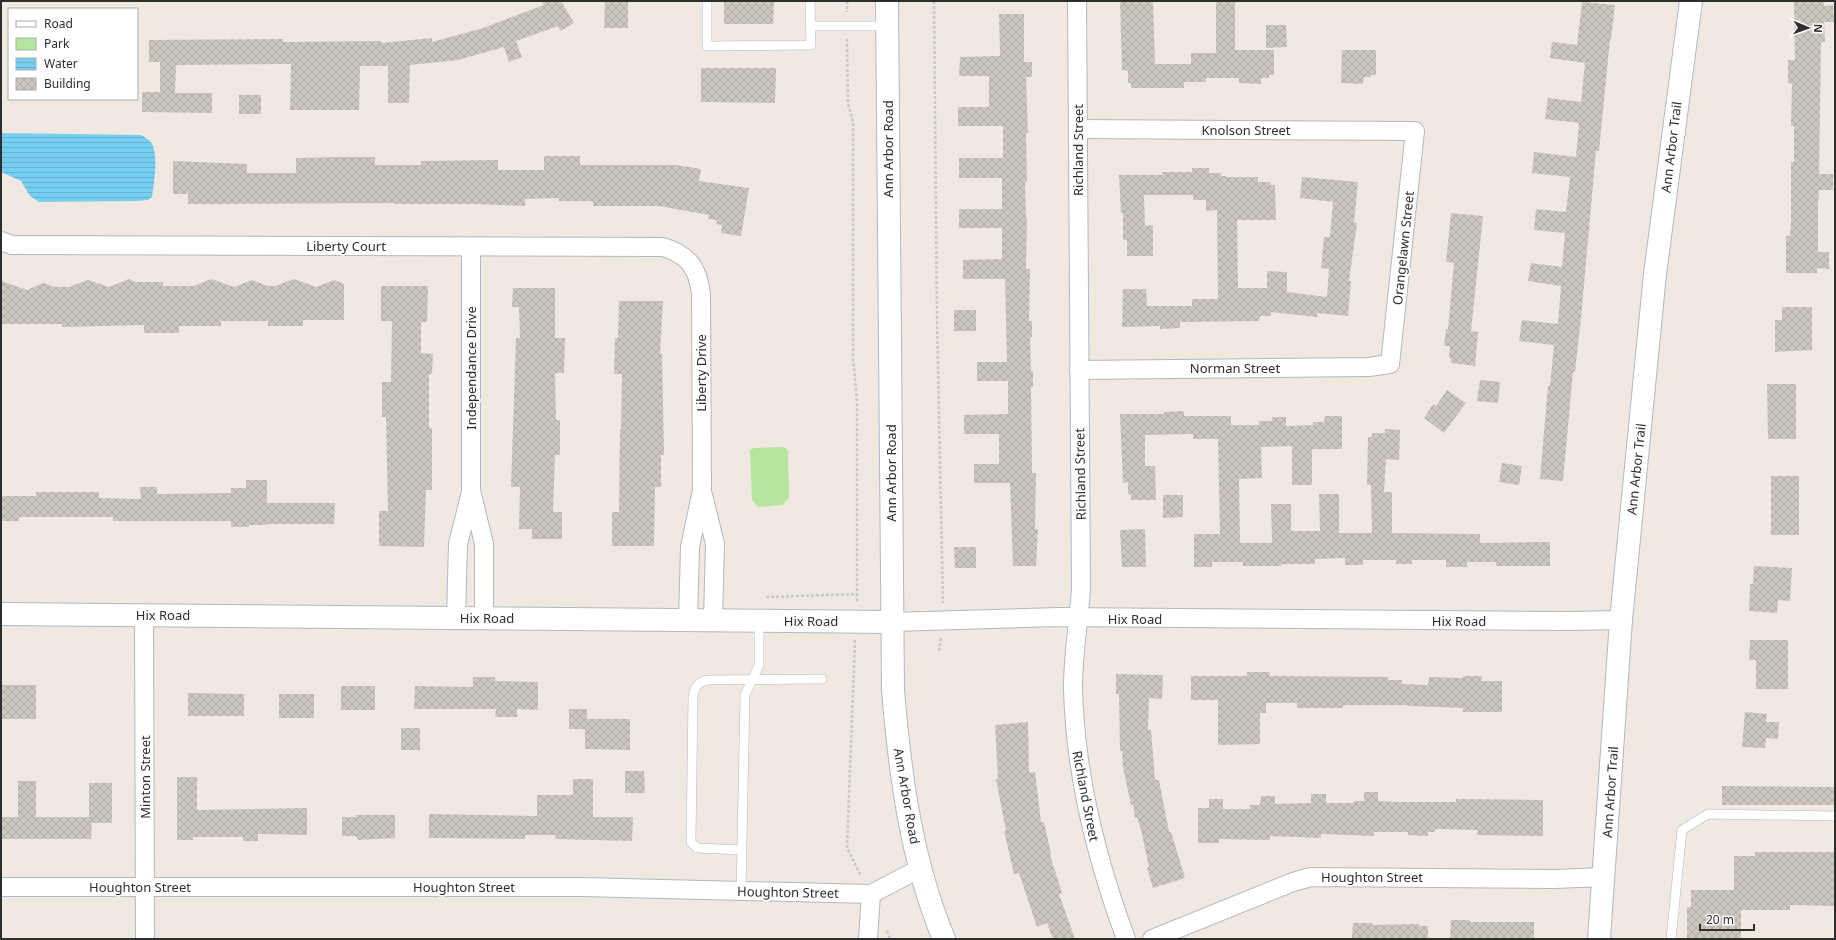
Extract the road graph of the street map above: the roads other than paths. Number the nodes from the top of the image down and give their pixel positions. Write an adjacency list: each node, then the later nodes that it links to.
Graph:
1 (707, 1): 6 (lane)
2 (810, 1): 6 (lane)
3 (887, 1): 7 (street, Ann Arbor Road)
4 (1077, 1): 8 (street, Richland Street)
5 (1690, 1): 24 (street, Ann Arbor Trail)
6 (811, 26): 7 (lane)
7 (887, 26): 26 (street, Ann Arbor Road)
8 (1078, 129): 9 (street, Knolson Street); 14 (street, Richland Street)
9 (1415, 131): 13 (street, Orangelawn Street)
10 (1, 241): 11 (street, Liberty Court)
11 (471, 247): 12 (street, Liberty Court); 15 (street, Independance Drive)
12 (687, 260): 16 (street, Liberty Drive)
13 (1390, 364): 14 (street, Norman Street)
14 (1079, 370): 20 (street, Richland Street)
15 (471, 490): 19 (street); 21 (street)
16 (702, 490): 22 (street); 23 (street)
17 (1, 614): 18 (street, Hix Road)
18 (144, 615): 19 (street, Hix Road); 34 (street, Minton Street)
19 (456, 618): 21 (street, Hix Road)
20 (1079, 618): 24 (street, Hix Road); 26 (street, Hix Road); 40 (street, Richland Street)
21 (484, 619): 22 (street, Hix Road)
22 (688, 620): 23 (street, Hix Road)
23 (713, 620): 25 (street, Hix Road)
24 (1622, 620): 32 (street, Ann Arbor Trail)
25 (759, 621): 26 (street, Hix Road); 27 (lane)
26 (892, 622): 31 (street, Ann Arbor Road)
27 (752, 678): 28 (lane); 30 (lane); 30 (lane)
28 (822, 678)
29 (1835, 816): 43 (lane)
30 (742, 850): 35 (lane)
31 (921, 868): 36 (street, Houghton Street); 39 (street, Ann Arbor Road)
32 (1604, 877): 41 (street, Houghton Street); 42 (street, Ann Arbor Trail)
33 (1, 886): 34 (street, Houghton Street)
34 (145, 888): 35 (street, Houghton Street); 37 (street, Minton Street)
35 (741, 891): 36 (street, Houghton Street)
36 (871, 894): 38 (street)
37 (145, 939)
38 (868, 939)
39 (944, 939)
40 (1126, 939)
41 (1152, 939)
42 (1599, 939)
43 (1671, 939)

